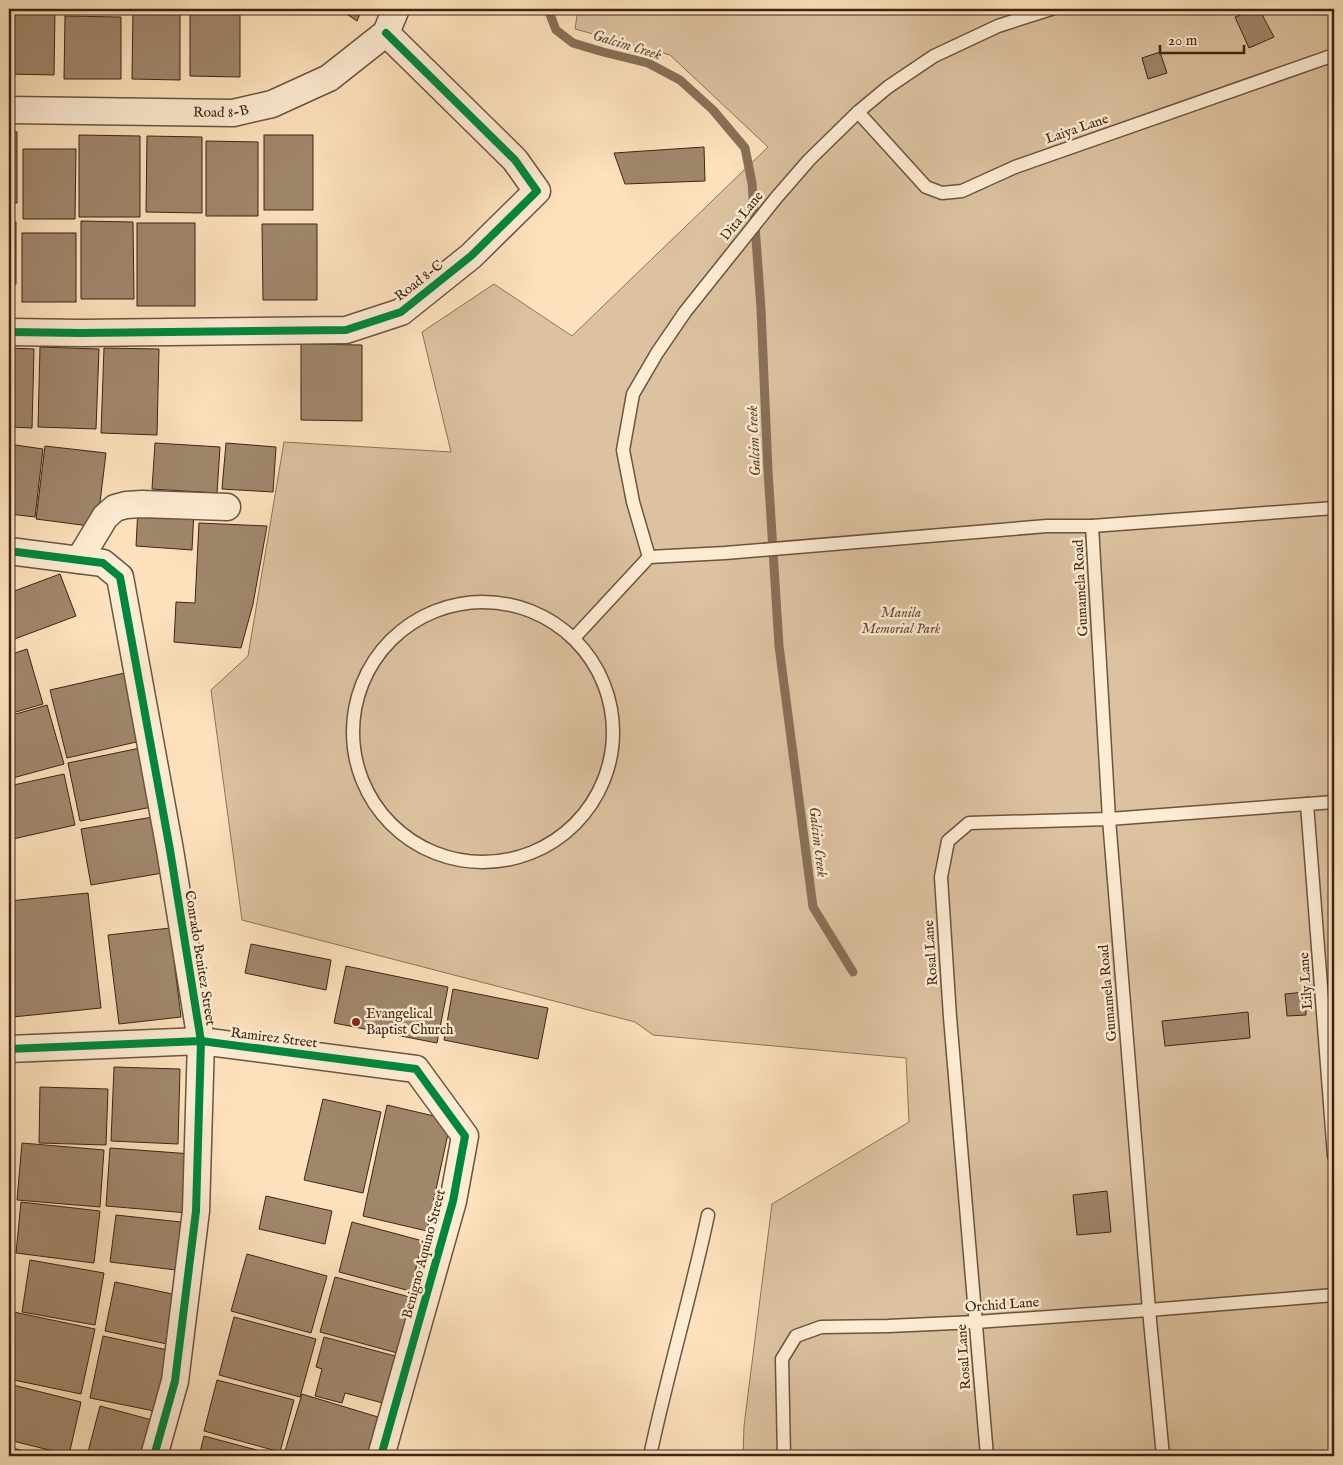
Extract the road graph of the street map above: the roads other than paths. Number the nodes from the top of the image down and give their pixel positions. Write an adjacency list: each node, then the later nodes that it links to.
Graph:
1 (396, 9): 3 (street, Road 8-B)
2 (1051, 9): 6 (lane, Dita Lane)
3 (386, 33): 5 (street, Road 8-B); 7 (street, Road 8-C)
4 (1334, 55): 6 (lane, Laiya Lane)
5 (9, 110)
6 (858, 112): 12 (lane, Dita Lane)
7 (9, 332)
8 (227, 507): 13 (street)
9 (1334, 508): 10 (lane, Gumamela Road)
10 (1092, 526): 12 (lane, Gumamela Road); 17 (lane, Gumamela Road)
11 (9, 552): 13 (street)
12 (649, 557): 14 (lane)
13 (91, 562): 18 (street, Conrado Benitez Street)
14 (574, 638): 14 (lane)
15 (1334, 802): 16 (lane, Rosal Lane)
16 (1308, 804): 17 (lane, Rosal Lane); 21 (lane, Lily Lane)
17 (1109, 819): 24 (lane, Gumamela Road); 25 (lane, Rosal Lane)
18 (200, 1041): 19 (street, Ramirez Street); 20 (street, Ramirez Street); 26 (street, Conrado Benitez Street)
19 (9, 1049)
20 (416, 1069): 27 (street, Benigno Aquino Street)
21 (1334, 1156)
22 (708, 1214): 28 (lane)
23 (1334, 1295): 24 (lane, Orchid Lane)
24 (1149, 1310): 25 (lane, Orchid Lane); 31 (lane, Gumamela Road)
25 (976, 1322): 29 (lane, Orchid Lane); 30 (lane, Rosal Lane)
26 (154, 1456)
27 (381, 1456)
28 (650, 1456)
29 (784, 1456)
30 (986, 1456)
31 (1163, 1456)

